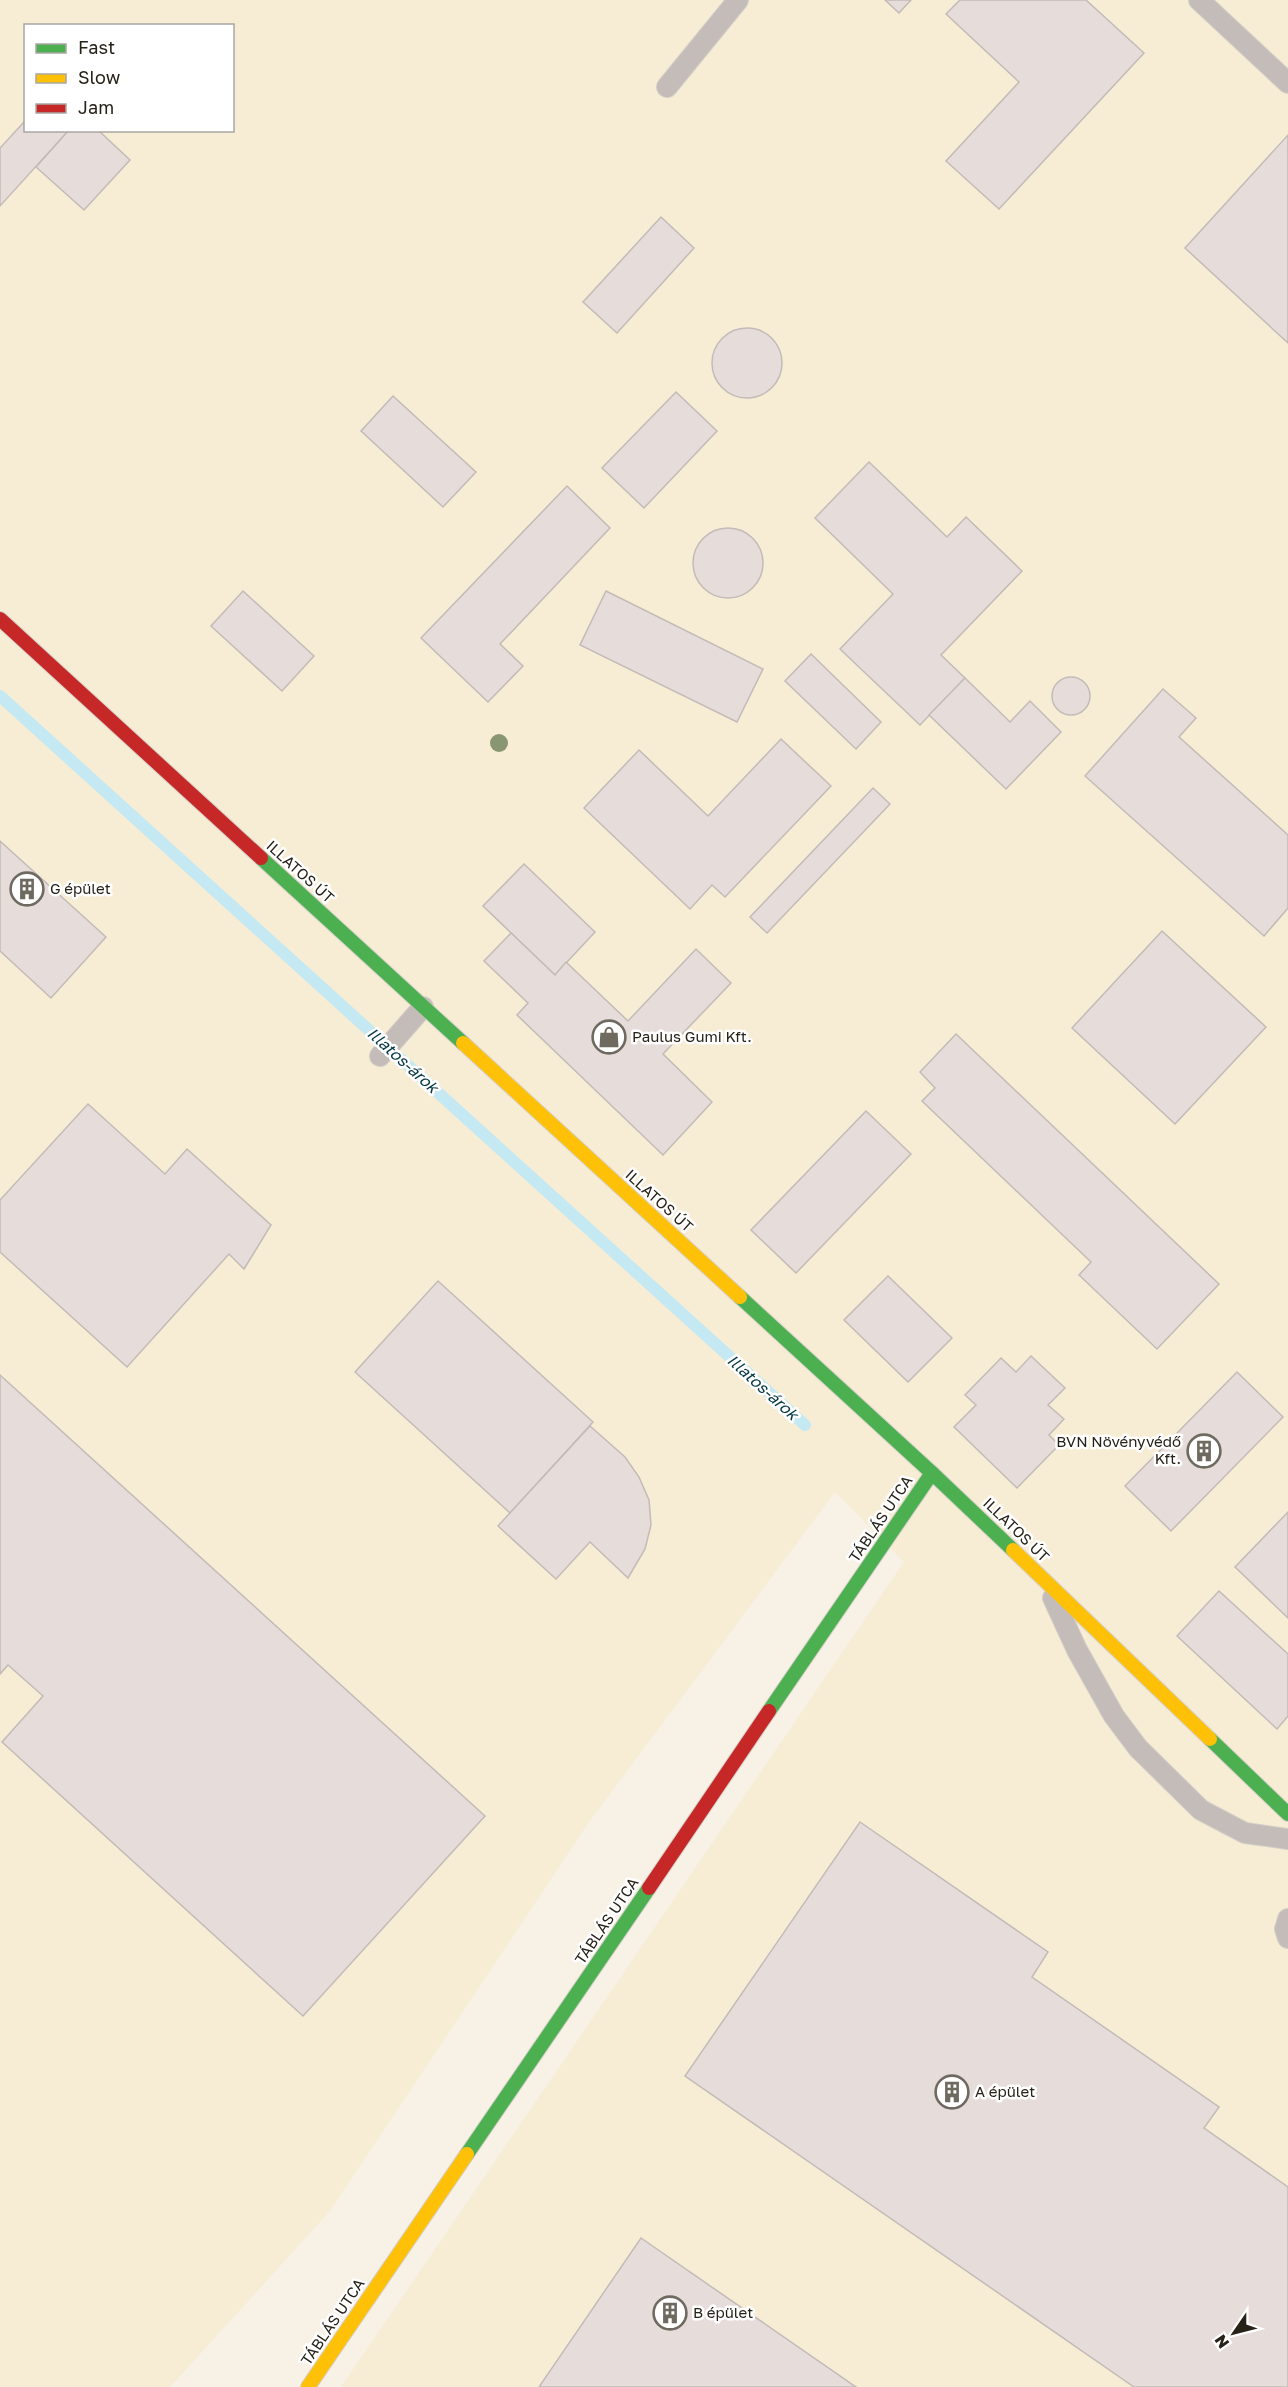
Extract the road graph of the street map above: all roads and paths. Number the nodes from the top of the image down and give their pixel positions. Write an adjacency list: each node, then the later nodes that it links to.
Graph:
1 (738, 0): 4 (lane)
2 (1198, 0): 3 (lane)
3 (1288, 83)
4 (667, 87)
5 (0, 620): 6 (street, ILLATOS ÚT)
6 (423, 1007): 7 (lane); 8 (street, ILLATOS ÚT)
7 (380, 1056)
8 (932, 1473): 9 (street, ILLATOS ÚT); 14 (street, TÁBLÁS UTCA)
9 (1046, 1582): 10 (street, ILLATOS ÚT); 11 (lane)
10 (1288, 1814)
11 (1288, 1839)
12 (1288, 1919): 13 (lane)
13 (1288, 1938)
14 (309, 2387)

